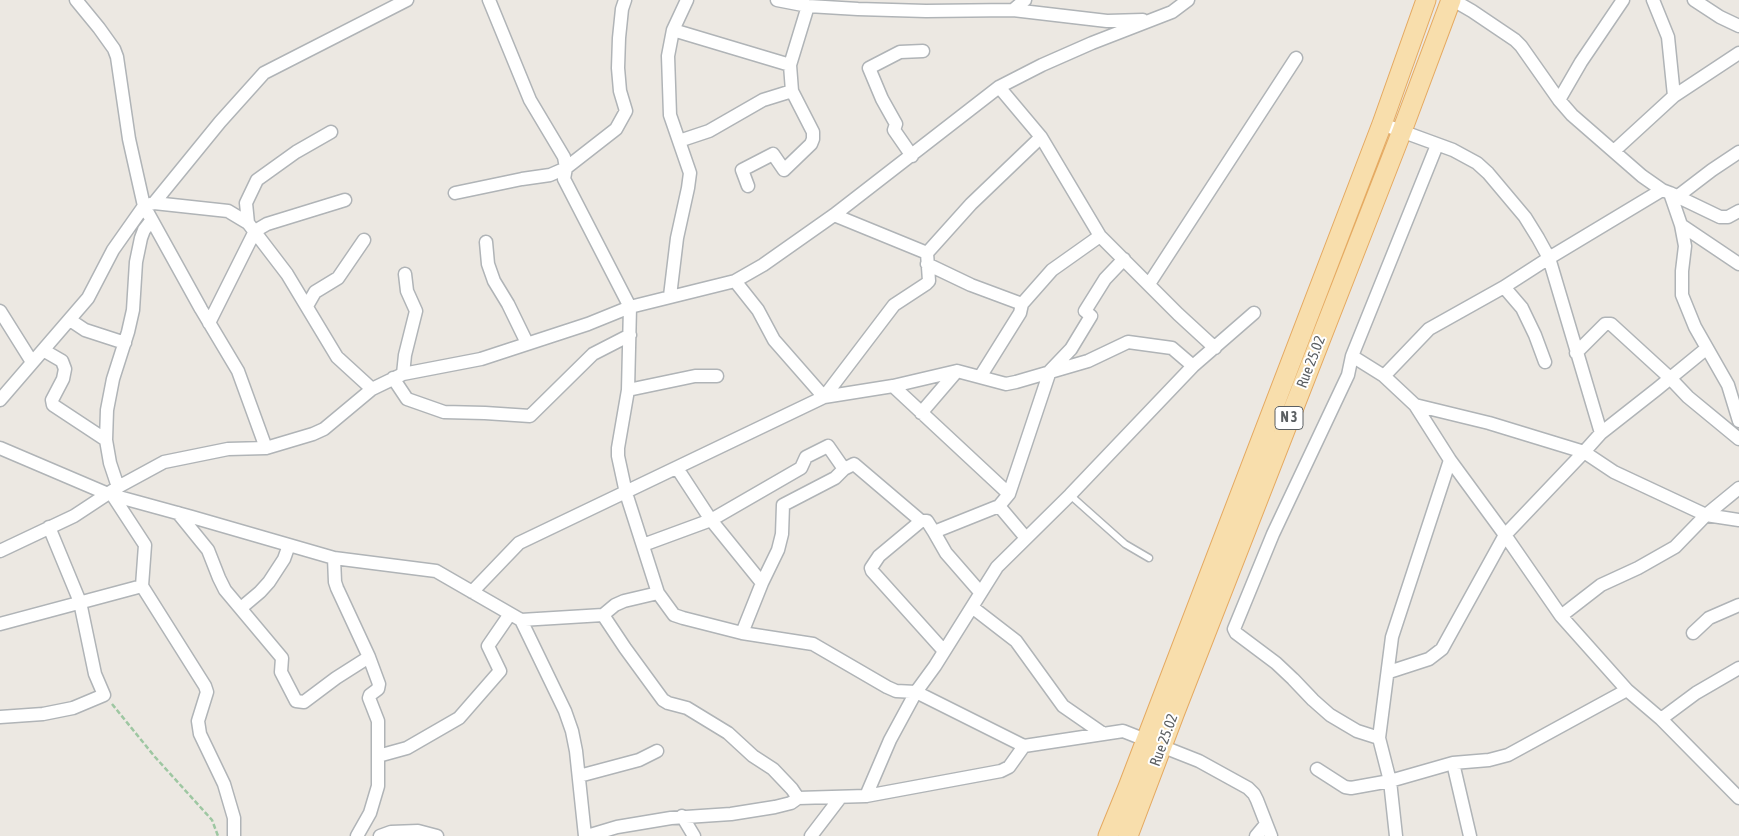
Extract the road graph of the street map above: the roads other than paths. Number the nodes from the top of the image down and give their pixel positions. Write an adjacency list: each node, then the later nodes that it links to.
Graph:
1 (76, 0): 42 (street)
2 (407, 0): 42 (street)
3 (489, 0): 37 (street)
4 (625, 0): 37 (street)
5 (688, 0): 19 (street)
6 (777, 0): 15 (street)
7 (1025, 0): 16 (street)
8 (1188, 0): 17 (street)
9 (1426, 0): 28 (main road, N 3)
10 (1452, 0): 27 (street); 29 (main road, Rue 25.02 / N 3)
11 (1623, 0): 27 (street)
12 (1653, 0): 26 (street)
13 (1694, 0): 18 (street)
14 (886, 5): 15 (street); 16 (street)
15 (808, 6): 23 (street)
16 (1013, 10): 17 (street)
17 (1153, 20): 24 (street)
18 (1739, 26)
19 (673, 30): 23 (street); 32 (street)
20 (924, 51): 36 (street)
21 (1739, 53): 26 (street)
22 (1296, 58): 57 (street)
23 (790, 65): 25 (street)
24 (999, 87): 31 (street); 36 (street)
25 (792, 92): 32 (street); 38 (street)
26 (1674, 96): 34 (street)
27 (1559, 100): 34 (street)
28 (1382, 124): 29 (street); 148 (main road, N 3)
29 (1402, 131): 33 (street); 148 (main road, Rue 25.02 / N 3)
30 (331, 132): 47 (street)
31 (1041, 137): 48 (street); 51 (street)
32 (679, 141): 59 (street)
33 (1437, 145): 52 (street); 74 (street)
34 (1614, 150): 40 (street)
35 (1739, 152): 40 (street)
36 (912, 156): 44 (street)
37 (566, 168): 39 (street); 62 (street)
38 (748, 186)
39 (454, 193)
40 (1670, 193): 43 (street); 46 (street); 52 (street)
41 (345, 200): 47 (street)
42 (149, 205): 45 (street); 47 (street); 65 (street)
43 (1739, 211)
44 (834, 215): 51 (street); 56 (street)
45 (151, 221): 66 (street); 68 (street)
46 (1681, 224): 54 (street); 71 (street)
47 (252, 227): 61 (street); 66 (street)
48 (1100, 236): 53 (street); 60 (street)
49 (364, 240): 61 (street)
50 (486, 242): 69 (street)
51 (927, 258): 60 (street); 89 (street)
52 (1549, 258): 58 (street); 73 (street)
53 (1124, 259): 57 (street); 79 (street)
54 (1739, 264)
55 (405, 274): 80 (street)
56 (735, 281): 59 (street); 89 (street)
57 (1149, 284): 70 (street)
58 (1504, 287): 76 (street); 82 (street)
59 (670, 296): 62 (street)
60 (1022, 304): 83 (street)
61 (308, 306): 87 (street)
62 (630, 308): 67 (street); 69 (street)
63 (0, 311): 75 (street)
64 (1254, 313): 70 (street)
65 (70, 320): 68 (street); 72 (street)
66 (209, 323): 98 (street)
67 (630, 335): 80 (street); 88 (street)
68 (125, 343): 96 (street)
69 (527, 344): 80 (street)
70 (1215, 348): 77 (street)
71 (1707, 348): 84 (street); 85 (street)
72 (43, 350): 75 (street); 96 (street)
73 (1576, 353): 84 (street); 94 (street)
74 (1352, 356): 82 (street); 147 (street)
75 (32, 362): 90 (street)
76 (1545, 362)
77 (1193, 366): 79 (street); 107 (street)
78 (957, 371): 83 (street); 86 (street); 92 (street)
79 (1050, 371): 83 (street); 106 (street)
80 (398, 376): 87 (street)
81 (717, 376): 88 (street)
82 (1384, 376): 91 (street)
83 (980, 377)
84 (1670, 378): 94 (street); 95 (street)
85 (1734, 382): 93 (street)
86 (893, 386): 89 (street); 92 (street)
87 (372, 389): 98 (street)
88 (628, 390): 105 (street)
89 (824, 398): 101 (street)
90 (0, 400)
91 (1415, 405): 99 (street); 100 (street)
92 (921, 412): 106 (street)
93 (1739, 421)
94 (1601, 433): 99 (street)
95 (1739, 439)
96 (106, 440): 104 (street)
97 (0, 448): 104 (street)
98 (266, 448): 104 (street)
99 (1584, 452): 110 (street); 116 (street)
100 (1450, 460): 116 (street); 141 (street)
101 (677, 468): 105 (street); 111 (street)
102 (844, 469): 111 (street); 112 (street); 123 (street)
103 (1739, 488): 110 (street)
104 (113, 492): 109 (street); 114 (street); 124 (street)
105 (626, 493): 119 (street); 125 (street)
106 (1009, 494): 108 (street)
107 (1070, 495): 117 (street); 122 (lane)
108 (999, 506): 115 (street); 117 (street)
109 (178, 514): 118 (street); 131 (street)
110 (1706, 515): 113 (street); 133 (street)
111 (710, 520): 119 (street); 123 (street)
112 (921, 520): 115 (street); 138 (street)
113 (1739, 520)
114 (49, 528): 120 (street); 128 (street)
115 (934, 532): 126 (street)
116 (1505, 535): 133 (street); 141 (street)
117 (1026, 538): 126 (street)
118 (289, 545): 121 (street); 131 (street)
119 (643, 545): 127 (street)
120 (0, 551)
121 (334, 558): 125 (street); 139 (street)
122 (1149, 558)
123 (762, 583): 136 (street)
124 (142, 586): 128 (street); 162 (street)
125 (472, 592): 134 (street)
126 (980, 592): 130 (street)
127 (658, 593): 132 (street); 136 (street)
128 (80, 602): 135 (street); 144 (street)
129 (1739, 605): 137 (street)
130 (972, 607): 138 (street); 146 (street)
131 (241, 608): 139 (street)
132 (603, 615): 134 (street); 157 (street)
133 (1562, 616): 142 (street)
134 (515, 617): 151 (street); 154 (street)
135 (0, 624)
136 (742, 633): 143 (street)
137 (1693, 633)
138 (944, 651): 143 (street)
139 (369, 657): 151 (street)
140 (1739, 668): 145 (street)
141 (1389, 672): 147 (street)
142 (1627, 690): 145 (street); 152 (street)
143 (916, 692): 149 (street); 156 (street)
144 (0, 718)
145 (1661, 719): 159 (street)
146 (1102, 733): 148 (street); 149 (street)
147 (1379, 738): 155 (street)
148 (1154, 742): 161 (street); 169 (main road, N 3); 170 (main road, Rue 25.02 / N 3)
149 (1024, 746): 156 (street)
150 (657, 751): 154 (street)
151 (378, 756): 163 (street)
152 (1453, 763): 155 (street); 174 (street)
153 (1317, 769): 155 (street)
154 (579, 776): 166 (street)
155 (1390, 782): 173 (street)
156 (866, 796): 158 (street)
157 (798, 798): 158 (street); 160 (street)
158 (840, 798): 168 (street)
159 (1739, 798)
160 (682, 816): 166 (street); 167 (street)
161 (1266, 824): 171 (street); 172 (street)
162 (234, 836)
163 (357, 836)
164 (380, 836): 165 (street)
165 (437, 836)
166 (586, 836)
167 (694, 836)
168 (811, 836)
169 (1108, 836)
170 (1128, 836)
171 (1256, 836)
172 (1271, 836)
173 (1396, 836)
174 (1470, 836)

